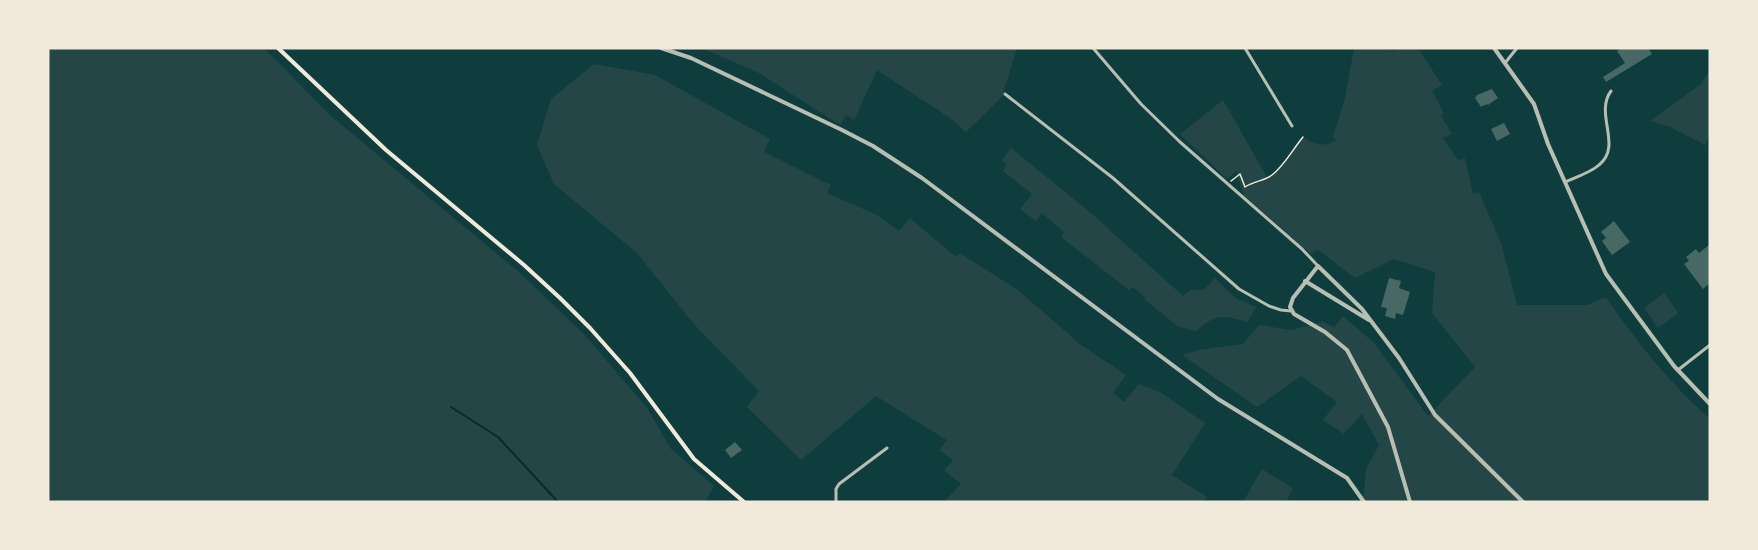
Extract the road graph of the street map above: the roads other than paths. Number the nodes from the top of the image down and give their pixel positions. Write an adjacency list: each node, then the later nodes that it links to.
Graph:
1 (278, 48): 20 (main road)
2 (662, 48): 22 (street)
3 (1093, 48): 12 (street)
4 (1245, 48): 10 (street)
5 (1494, 48): 7 (street)
6 (1517, 48): 7 (street)
7 (1505, 63): 11 (street)
8 (1611, 91): 11 (street)
9 (1005, 94): 14 (street)
10 (1292, 126)
11 (1565, 182): 17 (street)
12 (1318, 266): 13 (street); 15 (street)
13 (1305, 281): 14 (street); 15 (street)
14 (1291, 311): 23 (street)
15 (1371, 321): 24 (street)
16 (1710, 345): 17 (street)
17 (1678, 370): 18 (street)
18 (1710, 404)
19 (887, 448): 21 (street)
20 (744, 502)
21 (836, 502)
22 (1364, 502)
23 (1410, 502)
24 (1523, 502)

